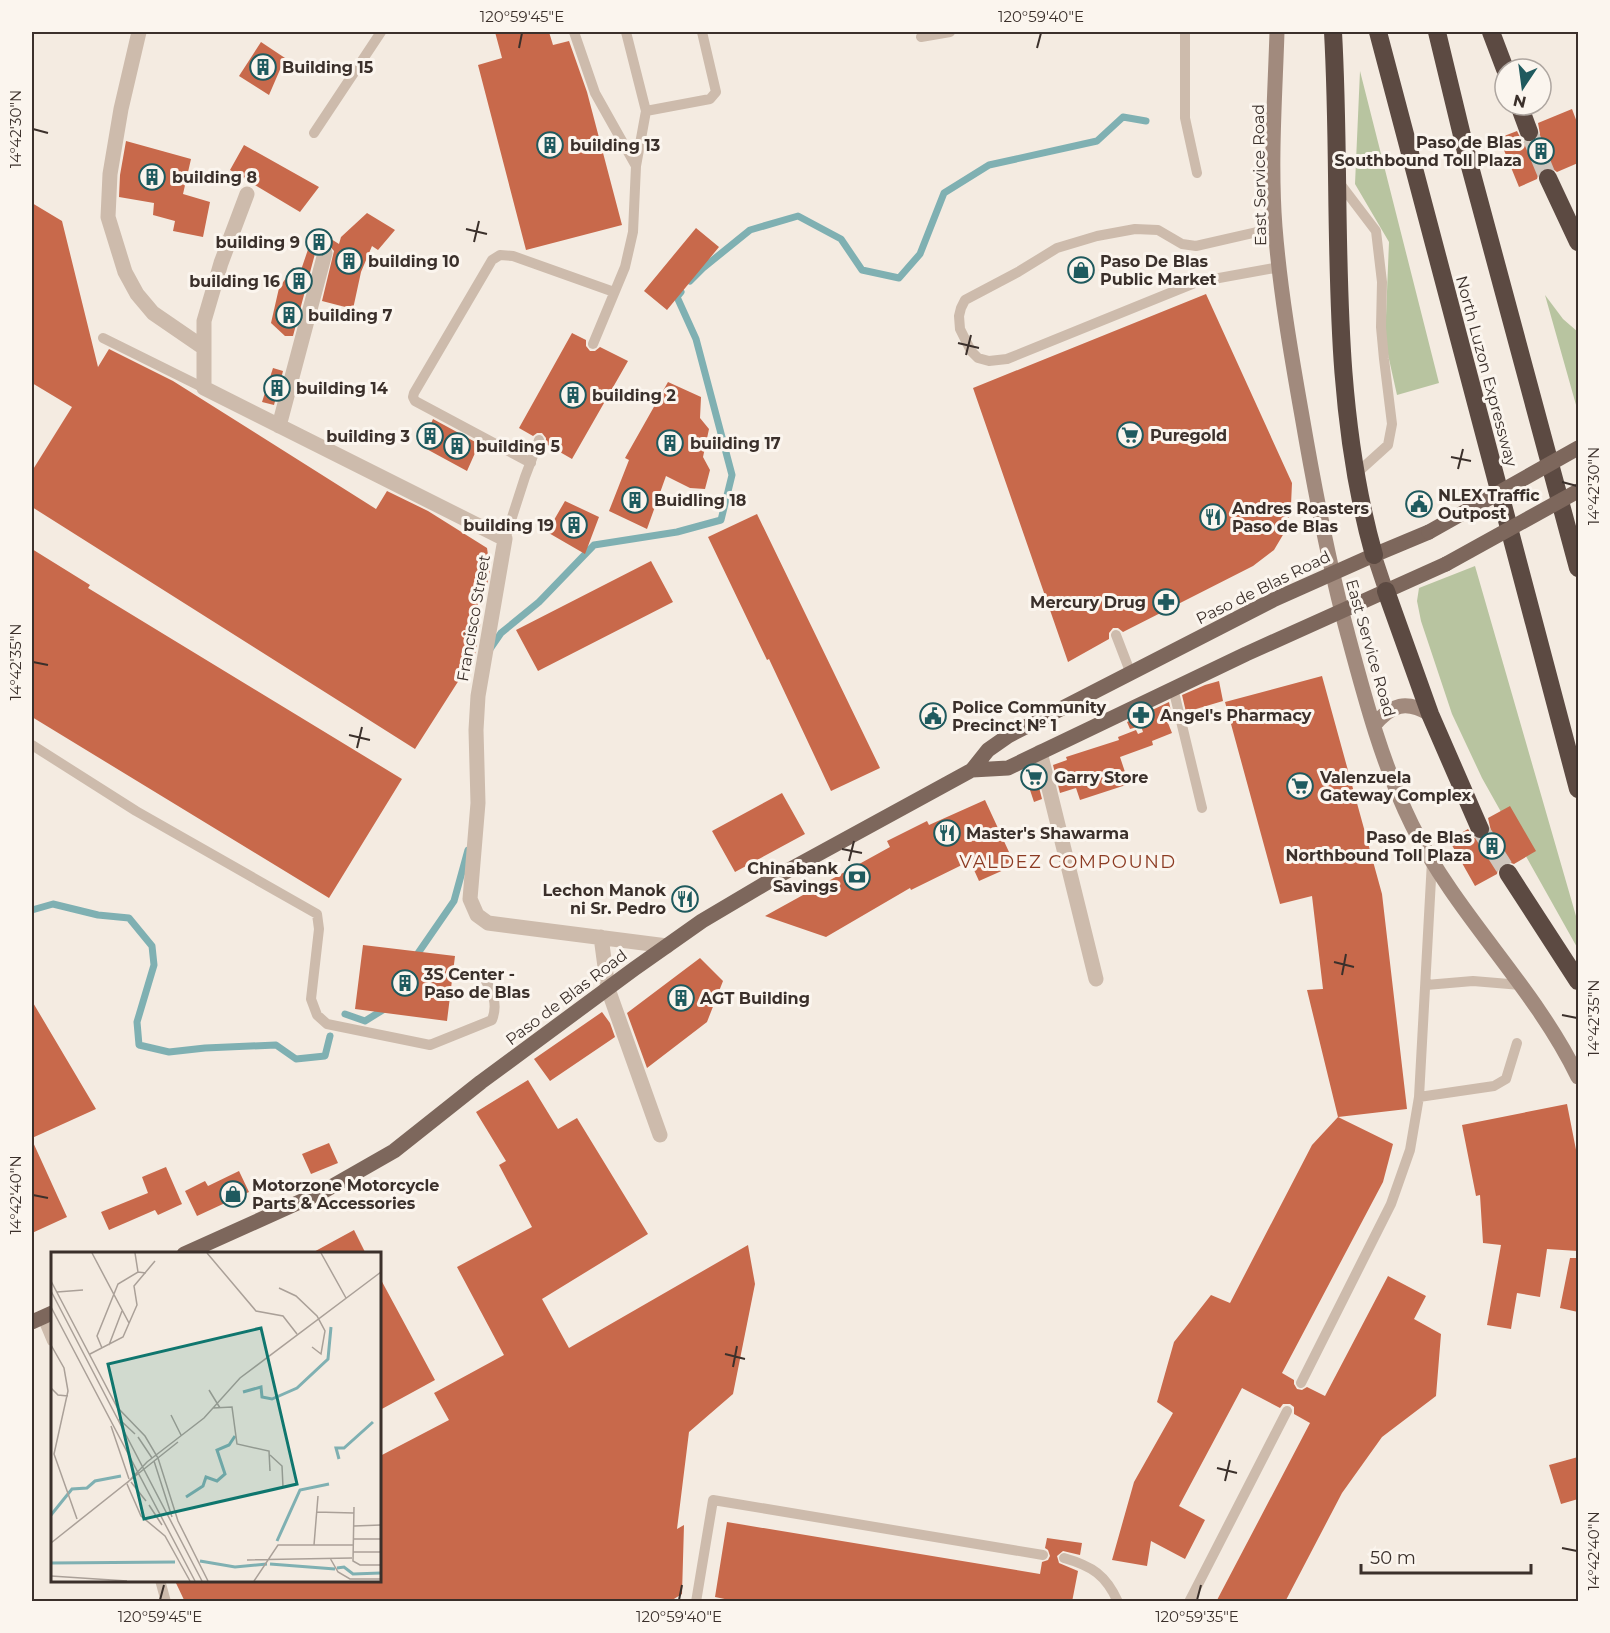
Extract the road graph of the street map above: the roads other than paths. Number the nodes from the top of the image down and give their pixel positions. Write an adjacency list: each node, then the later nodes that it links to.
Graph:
1 (139, 32): 31 (street)
2 (381, 32): 18 (lane)
3 (574, 32): 19 (lane)
4 (626, 32): 15 (lane)
5 (702, 32): 15 (lane)
6 (950, 32): 13 (lane)
7 (1185, 32): 20 (lane)
8 (1277, 32): 24 (main road, East Service Road)
9 (1333, 32): 22 (highway)
10 (1378, 32): 53 (highway, North Luzon Expressway)
11 (1437, 32): 41 (highway)
12 (1491, 32): 14 (highway)
13 (921, 37)
14 (1500, 57)
15 (646, 111): 19 (lane)
16 (1523, 117): 17 (highway)
17 (1529, 132)
18 (314, 134)
19 (636, 166): 28 (lane)
20 (1197, 173)
21 (1548, 178): 25 (highway)
22 (1338, 181): 37 (highway); 37 (lane)
23 (246, 194): 31 (street)
24 (1275, 228): 27 (main road, East Service Road); 27 (lane)
25 (1578, 242)
26 (325, 253): 33 (street)
27 (1280, 267): 42 (main road, East Service Road)
28 (614, 292): 30 (lane); 36 (lane)
29 (103, 338): 32 (lane, Francisco Street)
30 (593, 344)
31 (204, 348): 32 (street)
32 (204, 388): 33 (street, Francisco Street)
33 (279, 426): 39 (street, Francisco Street)
34 (539, 441): 36 (lane)
35 (1578, 448): 40 (main road, Paso de Blas Road, bridge)
36 (531, 463): 39 (lane)
37 (1357, 473): 40 (highway)
38 (1578, 491): 43 (main road, Paso de Blas Road, bridge)
39 (505, 539): 58 (street, Francisco Street)
40 (1374, 555): 42 (main road, Paso de Blas Road); 43 (main road)
41 (1578, 568)
42 (1332, 573): 44 (main road, East Service Road); 46 (main road, Paso de Blas Road)
43 (1386, 591): 44 (main road, Paso de Blas Road); 48 (highway)
44 (1341, 610): 47 (main road, Paso de Blas Road); 49 (main road, East Service Road)
45 (1116, 635): 46 (lane)
46 (1131, 674): 52 (main road, Paso de Blas Road)
47 (1173, 688): 51 (main road, Paso de Blas Road); 54 (lane)
48 (1430, 714): 49 (main road); 55 (highway)
49 (1374, 725): 56 (main road, East Service Road)
50 (32, 745): 60 (lane)
51 (1040, 752): 52 (main road, Paso de Blas Road); 61 (street)
52 (972, 770): 59 (main road, Paso de Blas Road)
53 (1578, 789)
54 (1202, 808)
55 (1480, 829)
56 (1432, 861): 63 (lane); 64 (main road, East Service Road)
57 (1508, 873): 62 (highway)
58 (601, 937): 59 (street, Francisco Street); 65 (street)
59 (667, 946): 65 (main road, Paso de Blas Road)
60 (482, 974)
61 (1096, 979)
62 (1578, 981)
63 (1426, 985): 64 (lane); 68 (lane)
64 (1521, 985): 67 (main road, East Service Road)
65 (608, 989): 69 (street); 70 (main road, Paso de Blas Road)
66 (1517, 1043): 68 (lane)
67 (1578, 1077)
68 (1419, 1097): 73 (lane)
69 (660, 1135)
70 (187, 1252)
71 (42, 1317): 72 (lane)
72 (51, 1339)
73 (1301, 1383)
74 (1287, 1411): 81 (lane)
75 (1043, 1555): 79 (lane)
76 (1064, 1558): 80 (lane)
77 (160, 1582): 78 (lane)
78 (166, 1602)
79 (696, 1602)
80 (1118, 1602)
81 (1189, 1602)

